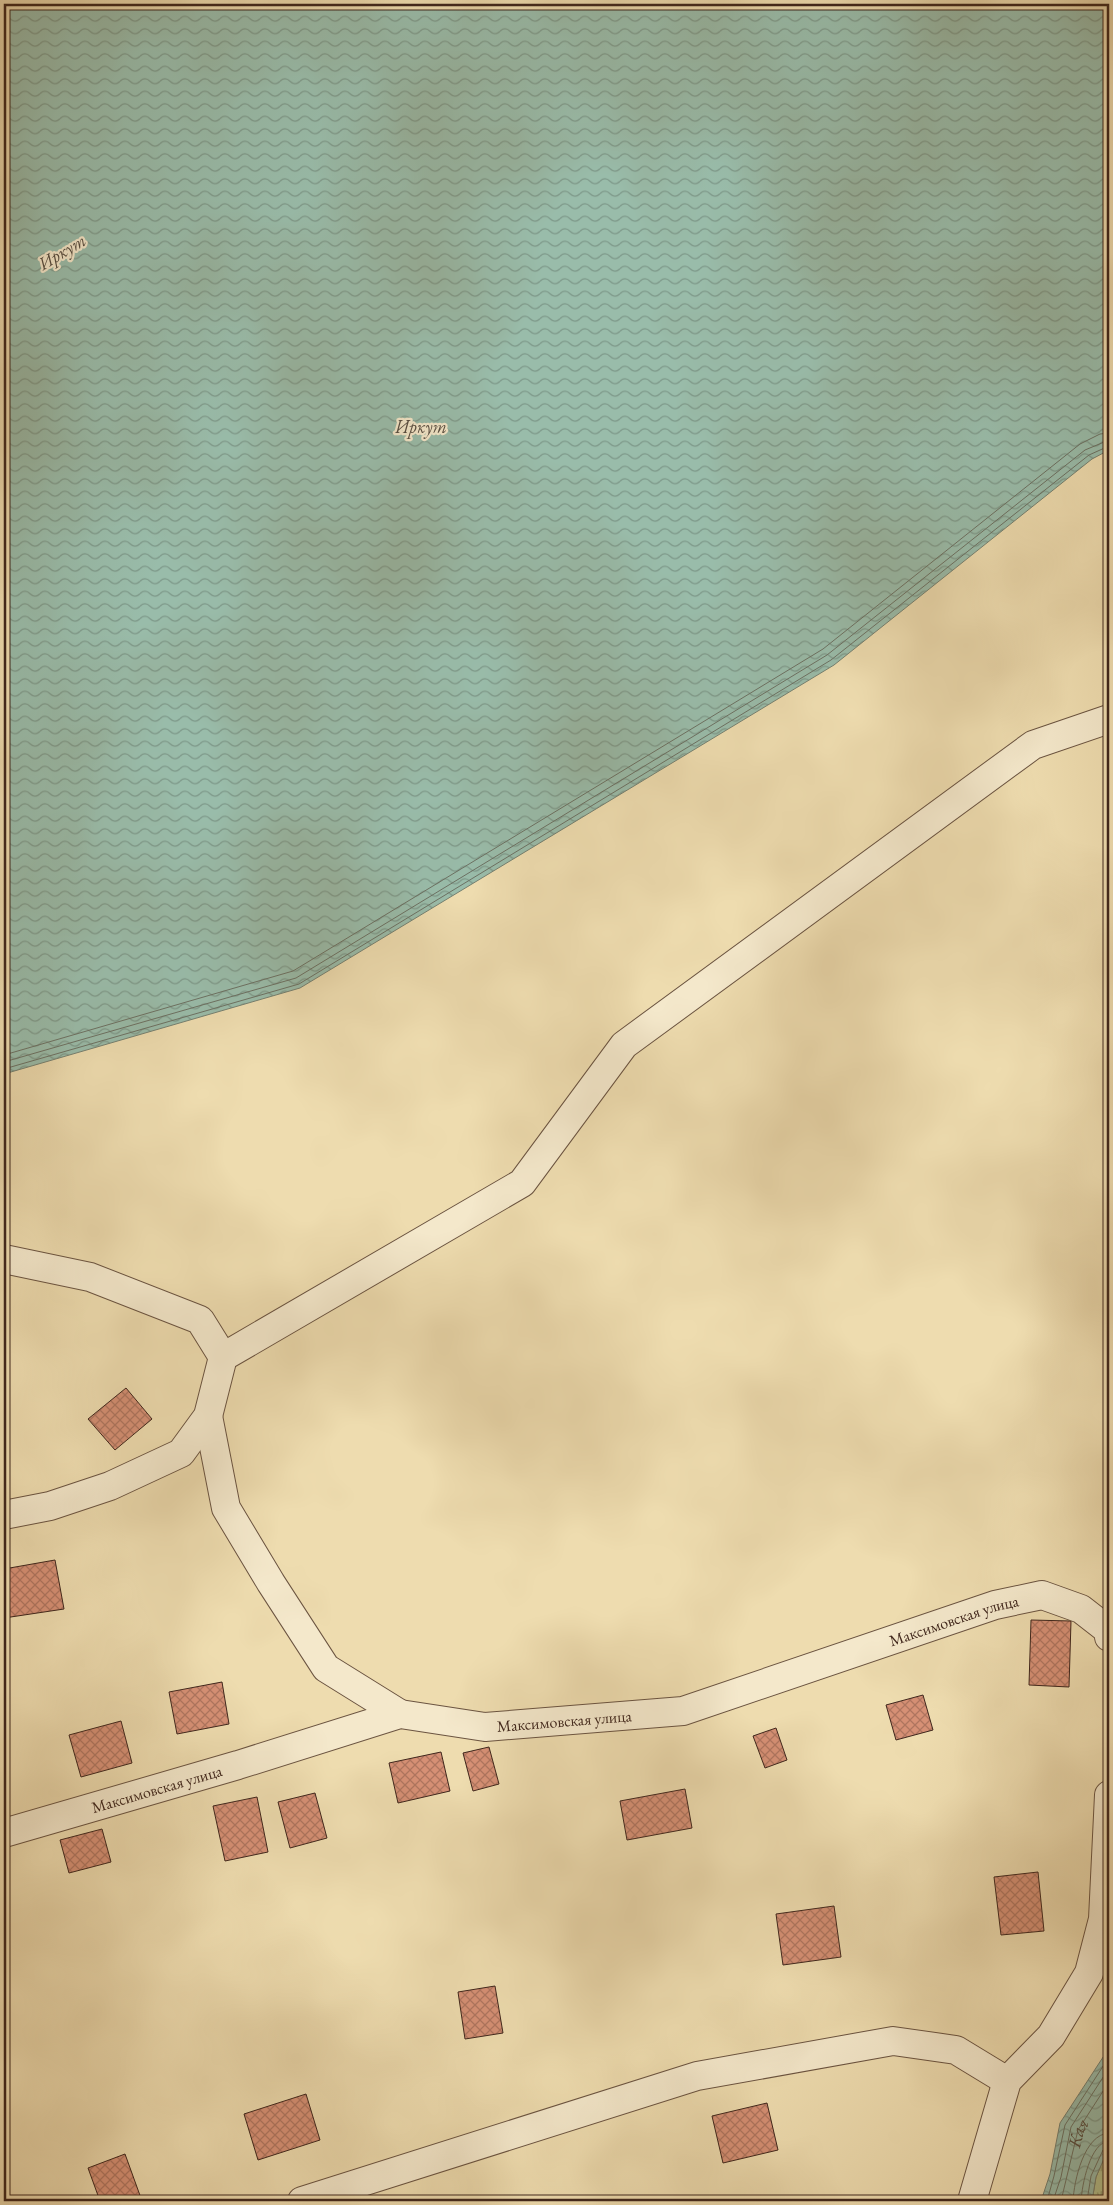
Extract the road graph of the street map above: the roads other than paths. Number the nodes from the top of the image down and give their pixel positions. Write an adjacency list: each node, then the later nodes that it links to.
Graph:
1 (1109, 719): 3 (street)
2 (4, 1259): 3 (street)
3 (223, 1357): 4 (street)
4 (208, 1416): 5 (street); 7 (street)
5 (4, 1516)
6 (1109, 1637): 7 (street, Максимовская улица)
7 (400, 1714): 9 (street, Максимовская улица)
8 (1109, 1795): 10 (street)
9 (4, 1833)
10 (1008, 2081): 11 (street); 12 (street)
11 (302, 2201)
12 (972, 2201)

